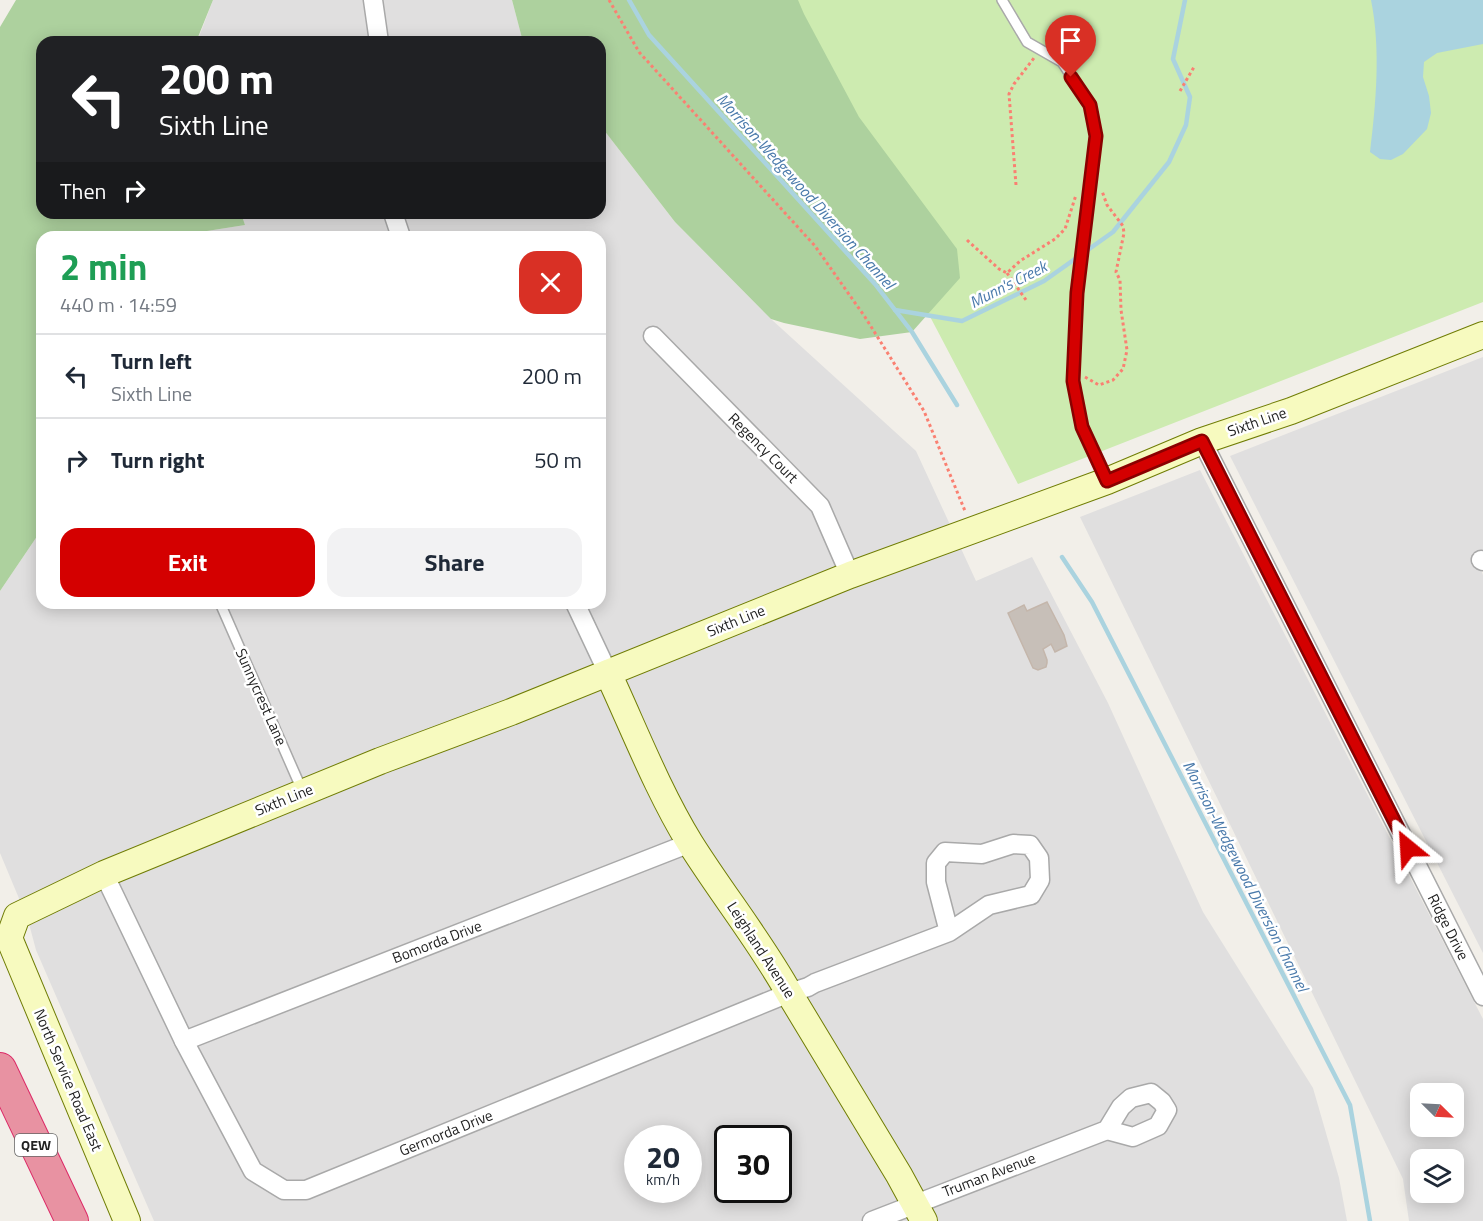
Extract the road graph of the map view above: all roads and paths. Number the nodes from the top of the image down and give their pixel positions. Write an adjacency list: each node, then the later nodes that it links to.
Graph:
1 (373, 0): 4 (street)
2 (609, 0): 19 (path)
3 (1002, 0): 6 (lane)
4 (378, 36)
5 (1071, 39): 6 (path)
6 (1041, 50): 9 (lane); 10 (path)
7 (1194, 67): 8 (path)
8 (1180, 91)
9 (1093, 166): 12 (path); 16 (lane); 16 (path)
10 (1016, 185)
11 (967, 240): 12 (path)
12 (1007, 273): 13 (path)
13 (1026, 300)
14 (1483, 335): 17 (street, Sixth Line)
15 (653, 336): 20 (street, Regency Court)
16 (1073, 370): 18 (lane)
17 (1202, 441): 18 (street, Sixth Line); 30 (street, Ridge Drive)
18 (1107, 481): 19 (street, Sixth Line)
19 (973, 530): 20 (street, Sixth Line)
20 (850, 575): 23 (street, Sixth Line)
21 (223, 609): 24 (lane, Sunnycrest Lane)
22 (578, 609): 23 (street)
23 (608, 674): 24 (street, Sixth Line); 25 (street, Leighland Avenue)
24 (303, 792): 26 (street, Sixth Line)
25 (690, 843): 29 (street, Leighland Avenue); 31 (street, Bomorda Drive)
26 (104, 874): 28 (street, Sixth Line); 31 (street, Germorda Drive)
27 (949, 932): 27 (street, Germorda Drive); 29 (street, Germorda Drive)
28 (9, 938): 36 (street, North Service Road East)
29 (789, 993): 31 (street, Germorda Drive); 34 (street, Leighland Avenue)
30 (1483, 996)
31 (184, 1041)
32 (0, 1069): 35 (highway, QEW)
33 (1107, 1130): 34 (street, Truman Avenue)
34 (919, 1213): 37 (street, Truman Avenue)
35 (72, 1221)
36 (128, 1221)
37 (872, 1221)

